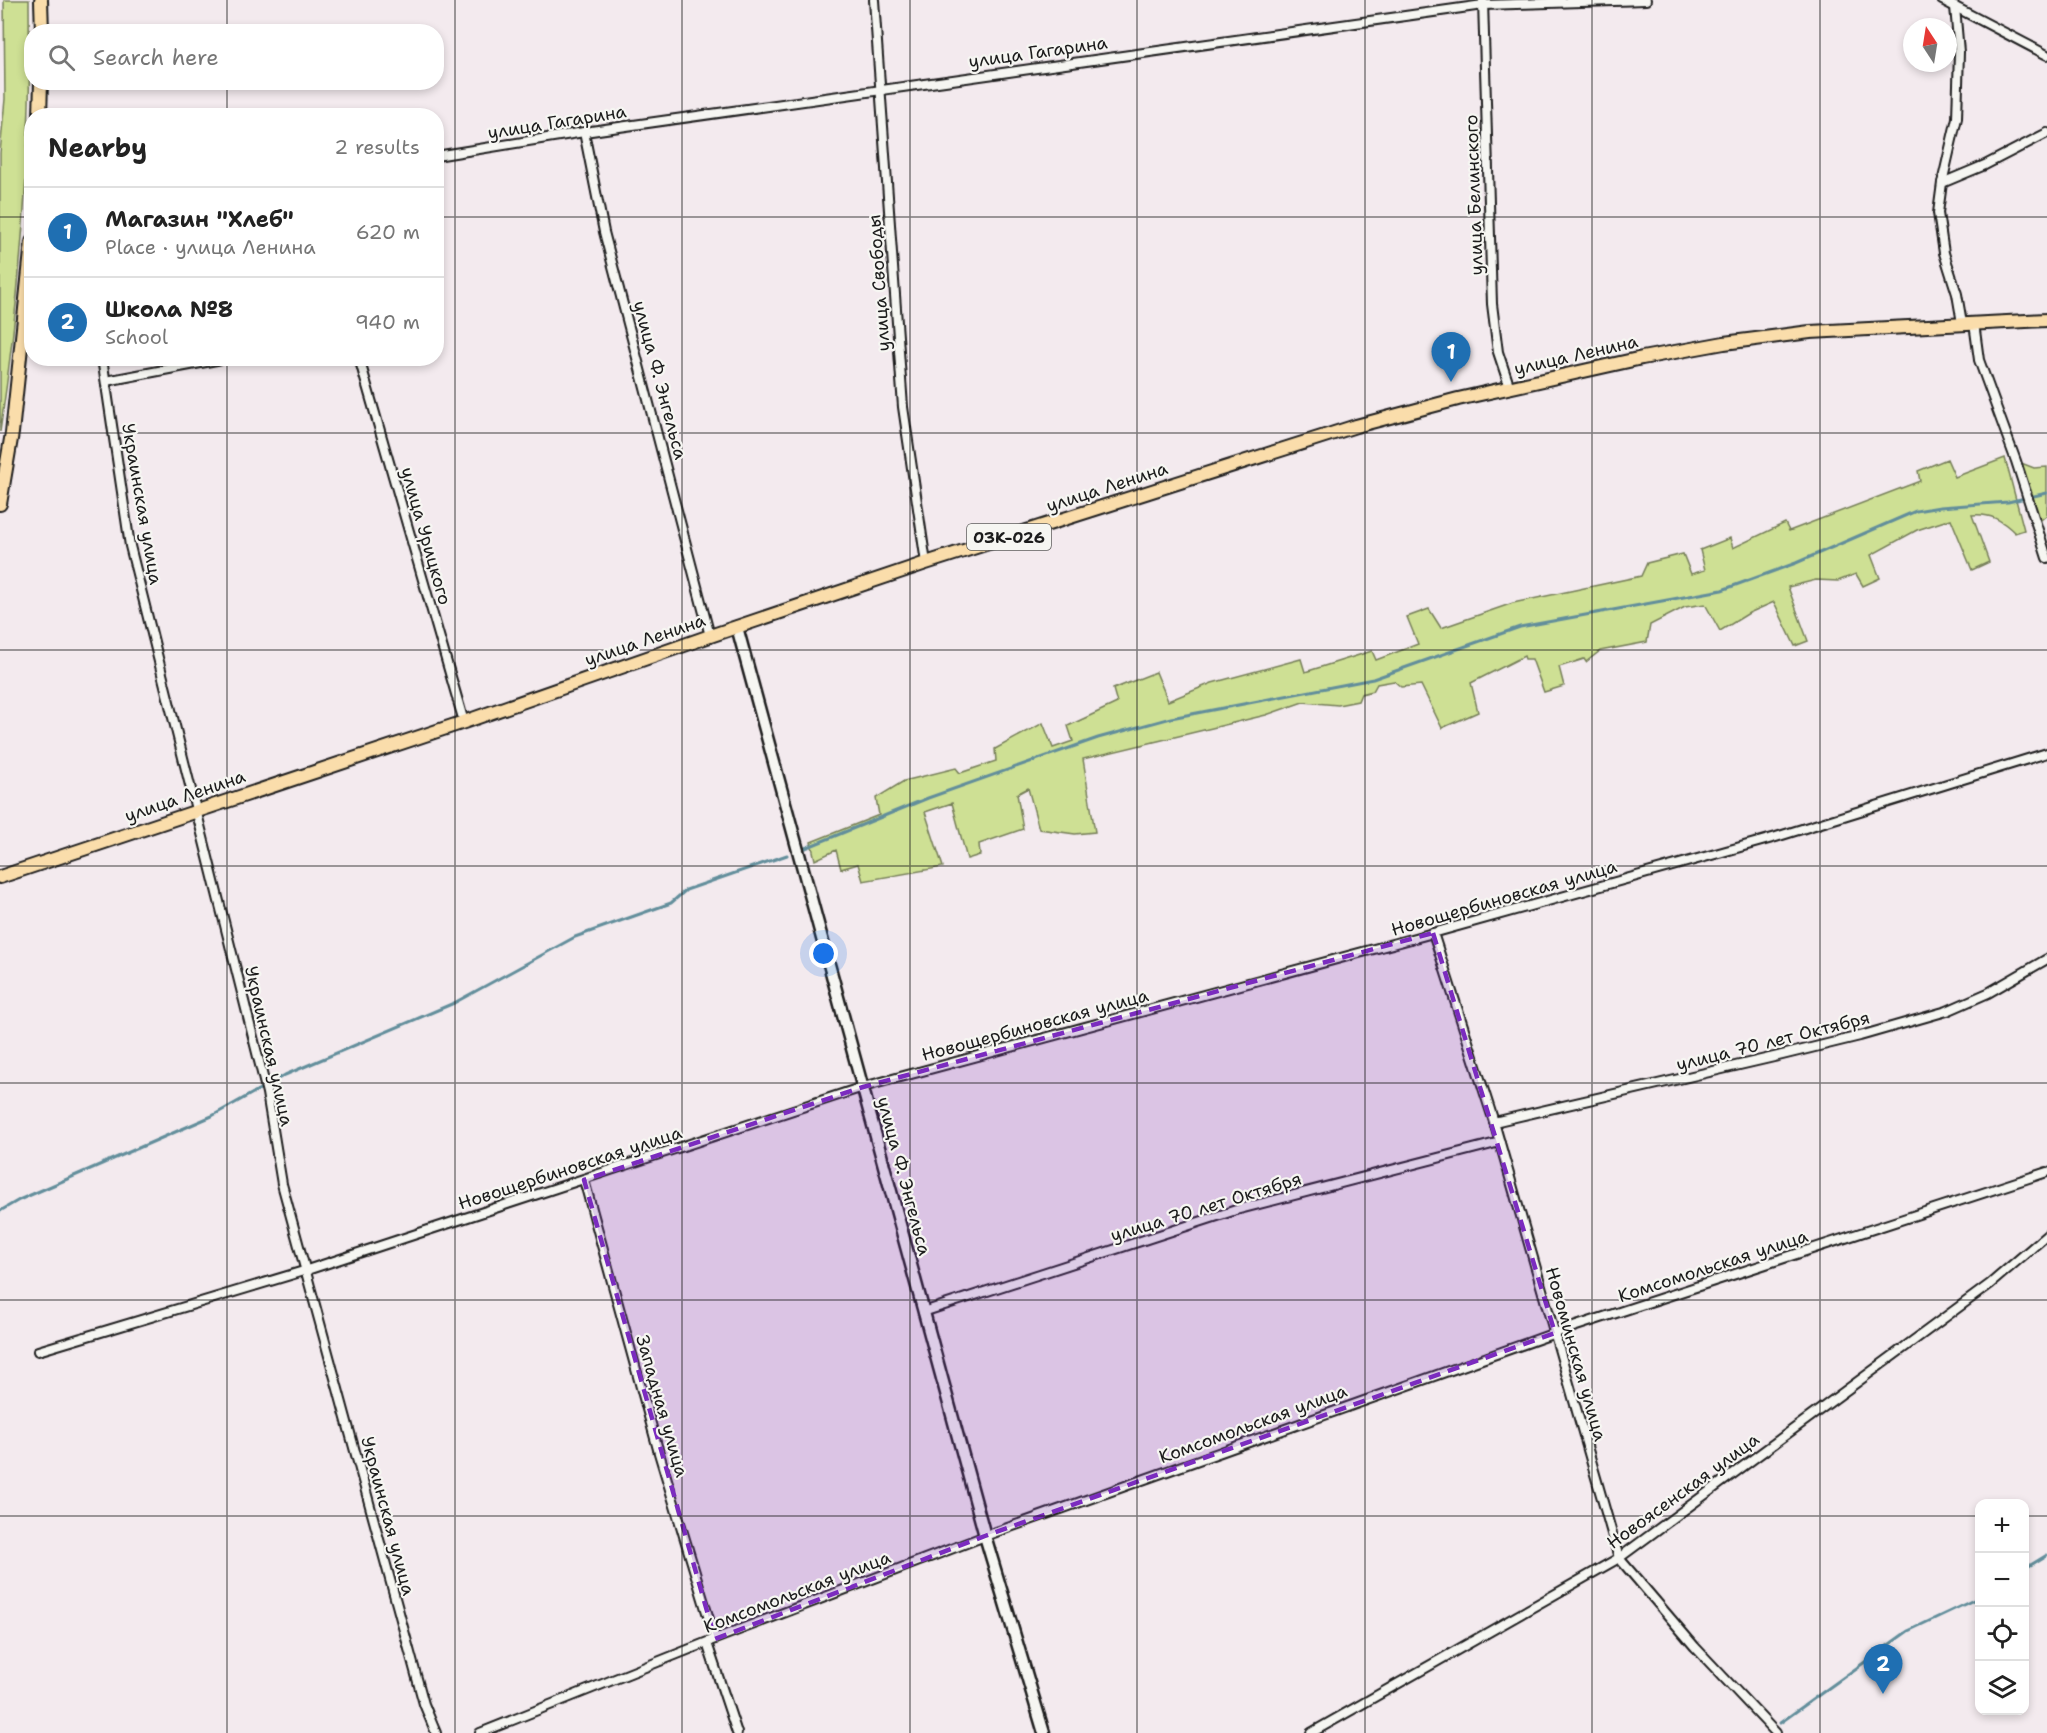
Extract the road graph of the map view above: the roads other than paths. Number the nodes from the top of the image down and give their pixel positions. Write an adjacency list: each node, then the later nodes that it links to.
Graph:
1 (41, 0): 7 (main road)
2 (874, 0): 10 (street, улица Свободы)
3 (1646, 0): 5 (street, улица Гагарина)
4 (1942, 0): 6 (street)
5 (1483, 2): 10 (street, улица Гагарина); 23 (street, улица Белинского)
6 (1955, 8): 8 (street); 15 (street)
7 (42, 24)
8 (2047, 55)
9 (41, 90): 11 (main road)
10 (881, 90): 12 (street, улица Гагарина); 26 (street, улица Свободы)
11 (40, 108)
12 (584, 132): 14 (street, улица Гагарина); 28 (street, улица Ф. Энгельса)
13 (2047, 133): 15 (street)
14 (444, 155)
15 (1942, 183): 18 (street)
16 (24, 318): 24 (main road)
17 (2047, 320): 18 (main road, улица Ленина / 03К-026)
18 (1968, 323): 23 (main road, улица Ленина / 03К-026); 25 (street)
19 (103, 366): 22 (street, Украинская улица)
20 (185, 366): 22 (street)
21 (360, 366): 29 (street, улица Урицкого)
22 (106, 381): 31 (street, Украинская улица)
23 (1510, 388): 26 (main road, улица Ленина / 03К-026)
24 (0, 504)
25 (2047, 558)
26 (926, 563): 27 (main road, улица Ленина / 03К-026)
27 (737, 627): 28 (main road, улица Ленина / 03К-026); 35 (main road, улица Ф. Энгельса)
28 (710, 636): 29 (main road, улица Ленина / 03К-026)
29 (464, 722): 31 (main road, улица Ленина / 03К-026)
30 (2047, 753): 33 (street, Новощербиновская улица)
31 (198, 811): 32 (main road, улица Ленина / 03К-026); 41 (street, Украинская улица)
32 (0, 877)
33 (1433, 933): 35 (street, Новощербиновская улица); 36 (street, Новоминская улица)
34 (2047, 959): 36 (street, улица 70 лет Октября)
35 (863, 1087): 39 (street, Новощербиновская улица); 42 (main road, улица Ф. Энгельса)
36 (1494, 1122): 37 (street, Новоминская улица)
37 (1500, 1142): 42 (street, улица 70 лет Октября); 43 (street, Новоминская улица)
38 (2047, 1172): 43 (street, Комсомольская улица)
39 (584, 1180): 41 (street, Новощербиновская улица); 47 (street, Западная улица)
40 (2047, 1234): 46 (street, Новоясенская улица)
41 (307, 1270): 44 (street, Новощербиновская улица); 49 (street, Украинская улица)
42 (923, 1312): 45 (main road, улица Ф. Энгельса)
43 (1555, 1333): 45 (street, Комсомольская улица); 46 (street, Новоминская улица)
44 (38, 1351)
45 (985, 1536): 47 (street, Комсомольская улица); 52 (main road, улица Ф. Энгельса)
46 (1619, 1558): 53 (street, Новоясенская улица); 54 (street, Новоминская улица)
47 (715, 1639): 48 (street, Комсомольская улица)
48 (707, 1643): 50 (street, Комсомольская улица); 51 (street)
49 (436, 1733)
50 (480, 1733)
51 (737, 1733)
52 (1044, 1733)
53 (1311, 1733)
54 (1776, 1733)

